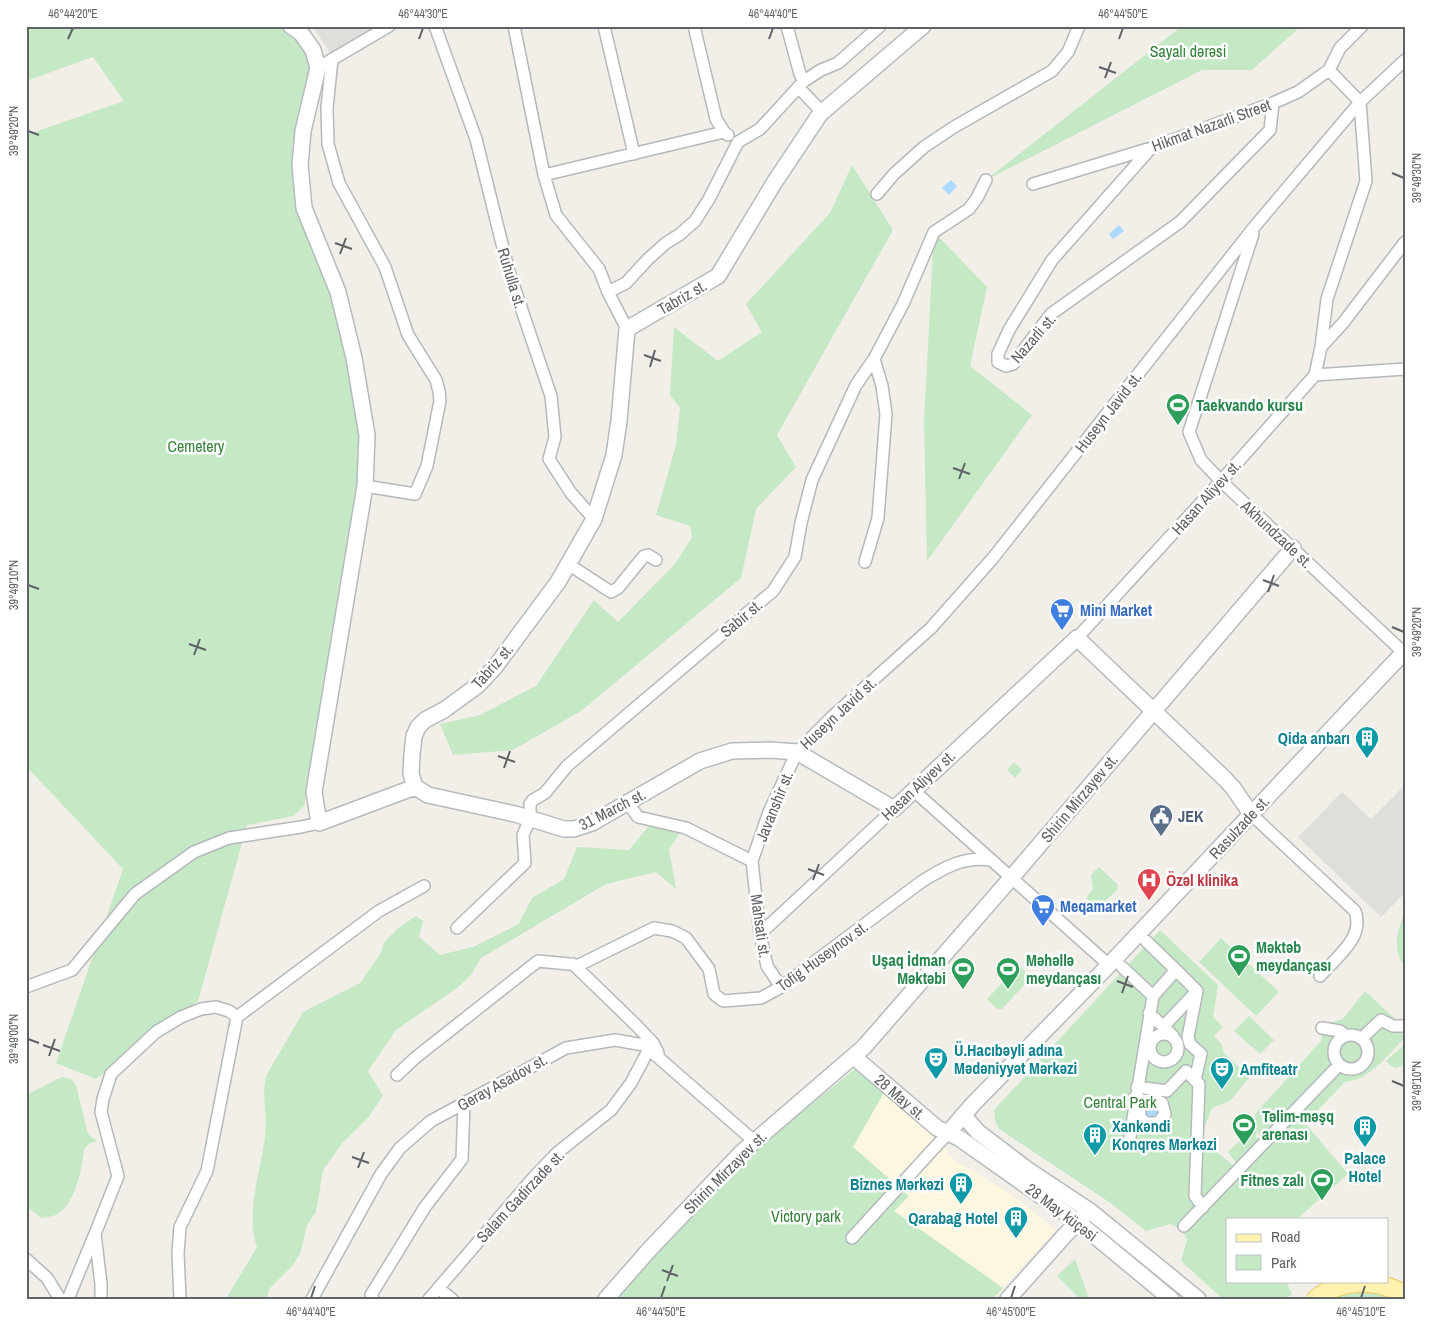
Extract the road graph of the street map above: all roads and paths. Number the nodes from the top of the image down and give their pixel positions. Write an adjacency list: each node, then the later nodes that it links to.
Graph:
1 (291, 26): 14 (street)
2 (389, 26): 12 (street)
3 (435, 26): 38 (street, Ruhulla st.)
4 (514, 26): 24 (street)
5 (604, 26): 23 (street)
6 (694, 26): 20 (street)
7 (787, 26): 16 (street)
8 (880, 26): 16 (street)
9 (923, 26): 19 (street, Tabriz st.)
10 (1079, 26): 27 (street)
11 (1362, 26): 15 (street, Hikmat Nazarli Street)
12 (332, 59): 14 (street); 37 (street)
13 (1405, 60): 17 (street, Huseyn Javid st.)
14 (318, 68): 37 (street)
15 (1329, 70): 17 (street); 18 (street, Hikmat Nazarli Street)
16 (801, 84): 19 (street); 21 (street)
17 (1360, 102): 28 (street, Huseyn Javid st.); 32 (street, Hasan Aliyev st.)
18 (1273, 103): 22 (street, Hikmat Nazarli Street); 22 (street, Nazarli st.)
19 (822, 112): 31 (street, Tabriz st.)
20 (724, 132): 21 (street); 23 (street)
21 (738, 142): 30 (street)
22 (1151, 148): 26 (street, Hikmat Nazarli Street)
23 (634, 154): 24 (street)
24 (544, 175): 30 (street)
25 (986, 180): 33 (street, Sabir st.)
26 (1033, 184)
27 (877, 194)
28 (1255, 226): 36 (street, Akhundzade st.); 46 (street, Huseyn Javid st.)
29 (1405, 242): 32 (street, Hasan Aliyev st.)
30 (608, 292): 31 (street)
31 (627, 329): 38 (street, Tabriz st.)
32 (1321, 347): 35 (street, Hasan Aliyev st.)
33 (874, 359): 41 (street); 52 (street, Sabir st.)
34 (1405, 369): 35 (street)
35 (1315, 375): 36 (street, Hasan Aliyev st.)
36 (1221, 481): 39 (street, Akhundzade st.); 43 (street, Hasan Aliyev st.)
37 (365, 486): 53 (street)
38 (594, 519): 42 (street, Tabriz st.)
39 (1293, 548): 44 (street, Akhundzade st.); 45 (street, Shirin Mirzayev st.)
40 (656, 560): 42 (street)
41 (865, 562)
42 (568, 564): 47 (street, Tabriz st.)
43 (1077, 638): 45 (street); 48 (street, Hasan Aliyev st.)
44 (1404, 652): 51 (street, Rasulzade st.)
45 (1153, 710): 51 (street); 56 (street, Shirin Mirzayev st.)
46 (797, 752): 49 (street, 31 March st.); 50 (street, 31 March st.); 55 (street, Javanshir st.)
47 (415, 787): 52 (street, 31 March st.); 53 (street)
48 (913, 790): 50 (street, Hasan Aliyev st.); 54 (street)
49 (628, 803): 52 (street, 31 March st.); 55 (street)
50 (894, 809): 59 (street, Hasan Aliyev st.)
51 (1250, 814): 62 (street, Rasulzade st.); 64 (street)
52 (530, 819): 58 (street, Sabir st.)
53 (319, 823): 65 (street)
54 (990, 860): 56 (street); 66 (street, Tofig Huseynov st.)
55 (752, 861): 59 (street, Mahsati st.)
56 (1012, 877): 62 (street); 78 (street, Shirin Mirzayev st.)
57 (424, 886): 70 (street)
58 (456, 928)
59 (760, 934): 66 (street, Mahsati st.)
60 (1146, 941): 63 (street)
61 (573, 964): 66 (street, Tofig Huseynov st.); 81 (street); 85 (street, Tofig Huseynov st.)
62 (1115, 966): 68 (street); 88 (street, Rasulzade st.)
63 (1176, 970): 67 (street); 68 (street)
64 (1320, 976)
65 (26, 987)
66 (782, 987)
67 (1197, 991): 72 (street); 83 (street)
68 (1152, 996): 69 (street)
69 (1149, 1013): 72 (street); 84 (street)
70 (237, 1018): 96 (street); 104 (street)
71 (1405, 1026): 76 (street)
72 (1163, 1027): 75 (street)
73 (1322, 1028): 74 (street)
74 (1346, 1036): 76 (street); 82 (street)
75 (1175, 1038): 79 (street); 80 (street); 83 (street)
76 (1362, 1038): 82 (street)
77 (649, 1049): 81 (street, Geray Asadov st.); 87 (street, Geray Asadov st.); 99 (street, Salam Gadirzade st.)
78 (859, 1052): 90 (street, 28 May st.); 91 (street, Shirin Mirzayev st.)
79 (1175, 1056): 80 (street); 83 (street)
80 (1159, 1060): 84 (street)
81 (663, 1061): 91 (street, Geray Asadov st.)
82 (1339, 1065): 92 (street)
83 (1194, 1071): 86 (street); 92 (street)
84 (1140, 1072): 86 (street)
85 (397, 1075)
86 (1139, 1095): 89 (street); 89 (street); 89 (street)
87 (464, 1103): 105 (street, Geray Asadov st.); 106 (street)
88 (963, 1115): 90 (street, Rasulzade st.); 93 (street)
89 (1144, 1121)
90 (948, 1133): 94 (street, 28 May küçəsi); 97 (street)
91 (754, 1141): 109 (street, Shirin Mirzayev st.)
92 (1203, 1207): 95 (street)
93 (1090, 1211): 94 (street); 112 (street)
94 (1078, 1222): 110 (street); 111 (street, 28 May küçəsi)
95 (1184, 1226)
96 (95, 1234): 102 (street); 103 (street)
97 (852, 1238)
98 (26, 1260): 101 (street)
99 (438, 1288): 107 (street, Salam Gadirzade st.); 108 (street)
100 (1405, 1294): 113 (main road)
101 (60, 1299)
102 (68, 1299)
103 (101, 1299)
104 (180, 1299)
105 (312, 1299)
106 (373, 1299)
107 (429, 1299)
108 (452, 1299)
109 (606, 1299)
110 (1008, 1299)
111 (1170, 1299)
112 (1198, 1299)
113 (1316, 1299)

